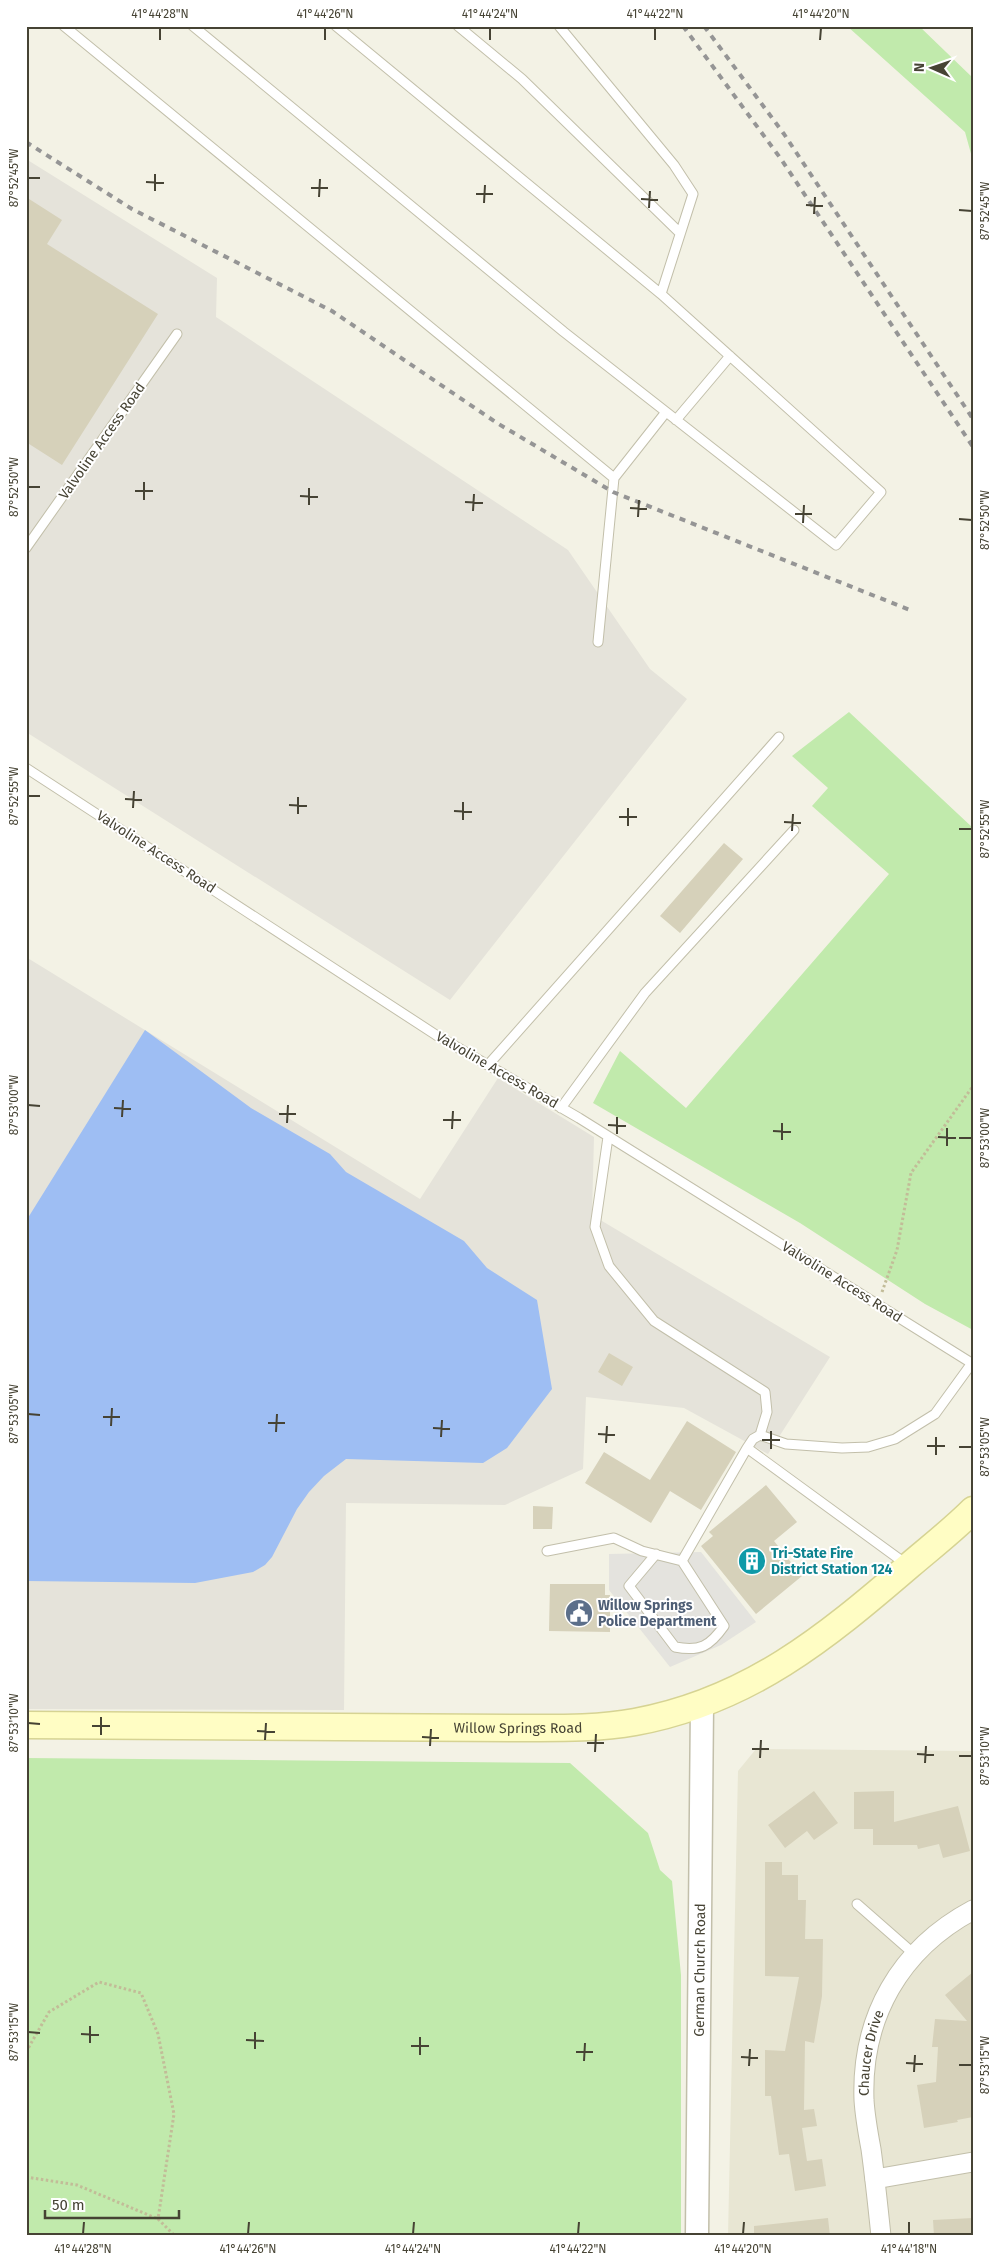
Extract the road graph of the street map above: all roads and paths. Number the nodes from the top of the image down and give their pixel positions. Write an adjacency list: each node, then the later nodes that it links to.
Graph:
1 (64, 26): 12 (lane)
2 (193, 26): 10 (lane)
3 (336, 26): 7 (lane)
4 (458, 26): 6 (lane)
5 (559, 26): 6 (lane)
6 (680, 233): 7 (lane)
7 (661, 294): 9 (lane)
8 (177, 334): 13 (lane, Valvoline Access Road)
9 (730, 356): 11 (lane); 11 (lane)
10 (666, 412): 11 (lane); 12 (lane)
11 (676, 420)
12 (614, 478): 14 (lane)
13 (26, 548)
14 (598, 642)
15 (779, 737): 18 (lane)
16 (26, 768): 18 (lane, Valvoline Access Road)
17 (794, 830): 20 (lane)
18 (488, 1066): 20 (lane, Valvoline Access Road)
19 (973, 1086): 22 (path)
20 (561, 1108): 21 (lane, Valvoline Access Road)
21 (608, 1137): 22 (lane, Valvoline Access Road); 24 (lane)
22 (877, 1304): 23 (lane, Valvoline Access Road)
23 (972, 1364): 24 (lane)
24 (760, 1435): 25 (lane)
25 (747, 1448): 29 (lane); 30 (lane)
26 (973, 1510): 30 (main road, Willow Springs Road)
27 (547, 1551): 28 (lane)
28 (656, 1554): 29 (lane); 29 (lane)
29 (682, 1561)
30 (908, 1566): 31 (main road, Willow Springs Road)
31 (702, 1704): 32 (main road, Willow Springs Road); 42 (street, German Church Road)
32 (26, 1725)
33 (858, 1904): 35 (lane)
34 (973, 1910): 35 (street, Chaucer Drive)
35 (914, 1954): 39 (street, Chaucer Drive)
36 (26, 2052): 40 (path)
37 (973, 2162): 39 (street)
38 (26, 2177): 40 (path)
39 (875, 2178): 43 (street, Chaucer Drive)
40 (158, 2218): 41 (path)
41 (174, 2236)
42 (698, 2236)
43 (881, 2236)

